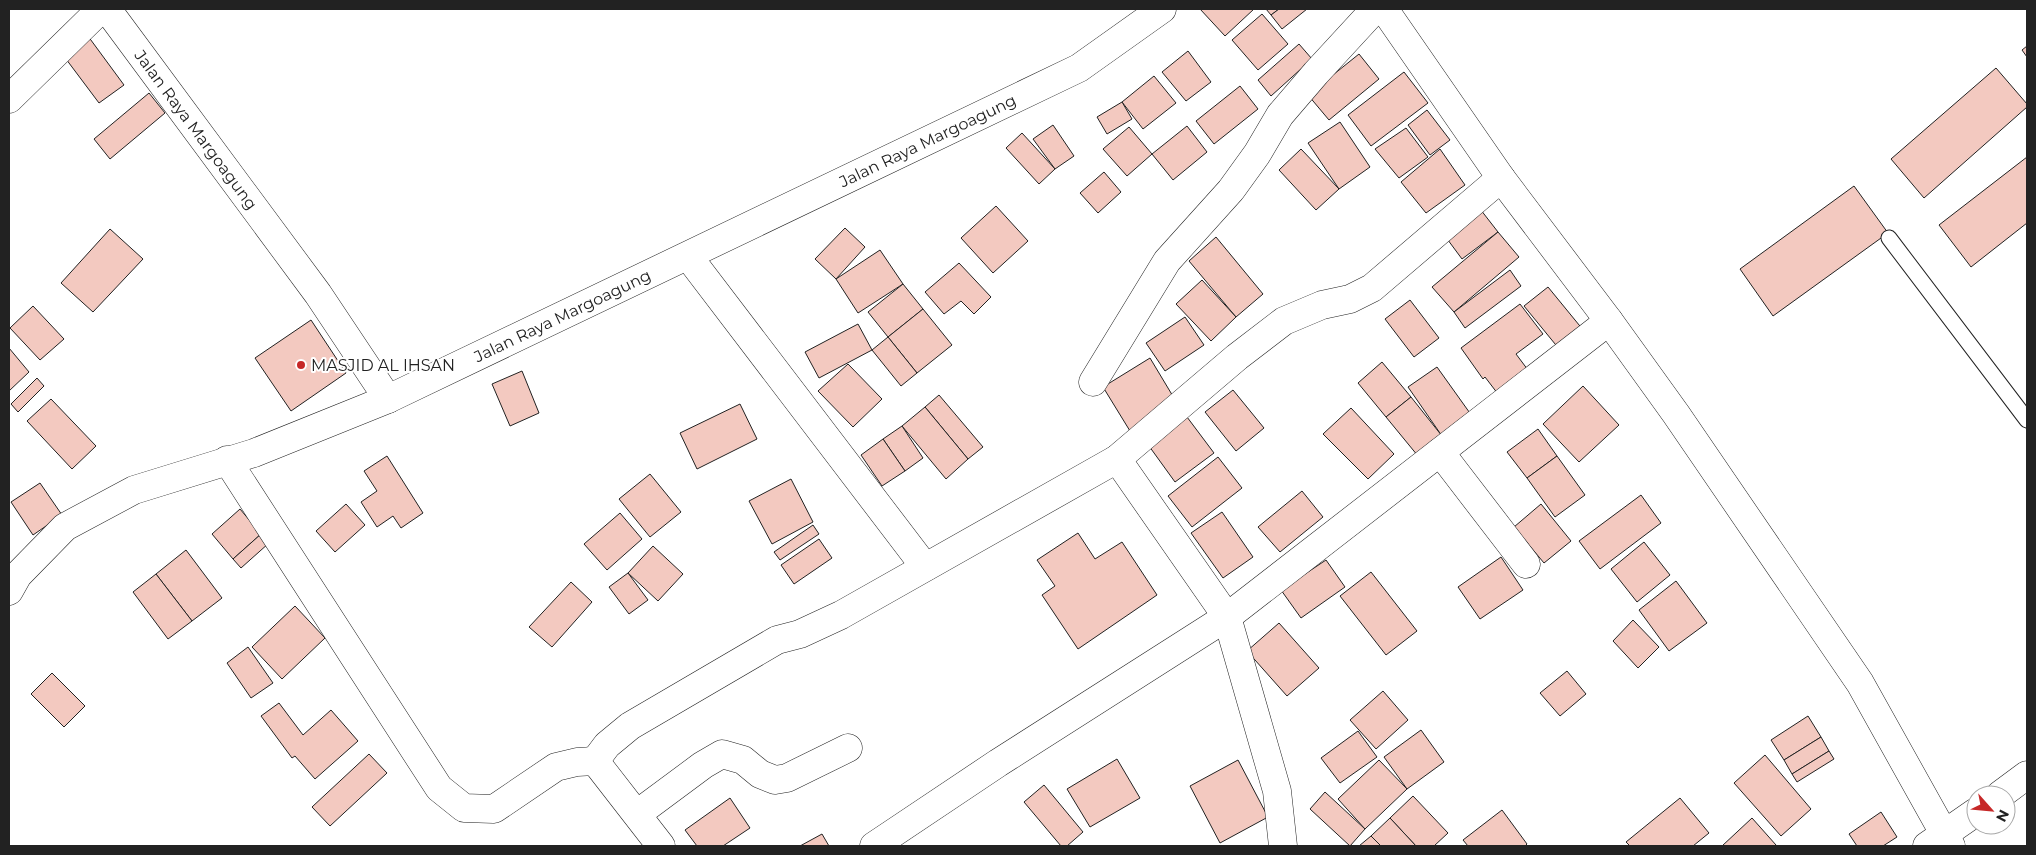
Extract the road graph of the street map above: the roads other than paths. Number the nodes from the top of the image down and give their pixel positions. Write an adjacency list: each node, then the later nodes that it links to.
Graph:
1 (101, 9): 6 (street)
2 (107, 9): 12 (street, Jalan Raya Margoagung)
3 (1162, 9): 9 (street, Jalan Raya Margoagung)
4 (1375, 9): 11 (street)
5 (1384, 9): 7 (street)
6 (9, 99)
7 (1501, 178): 10 (street); 15 (street)
8 (1889, 238): 13 (lane)
9 (688, 256): 12 (street, Jalan Raya Margoagung); 18 (street)
10 (1609, 320): 14 (street); 27 (street)
11 (1093, 382)
12 (388, 399): 16 (street)
13 (2027, 420)
14 (1440, 452): 17 (street); 20 (street)
15 (1117, 459): 18 (street); 20 (street)
16 (227, 460): 19 (street); 22 (street)
17 (1526, 564)
18 (925, 568): 22 (street)
19 (9, 591)
20 (1227, 616): 28 (street); 30 (street)
21 (848, 748): 25 (street)
22 (595, 762): 25 (street)
23 (2027, 775): 24 (street)
24 (2014, 785)
25 (637, 814): 29 (street)
26 (1966, 821): 27 (street)
27 (1941, 842)
28 (1279, 844)
29 (661, 846)
30 (874, 846)

